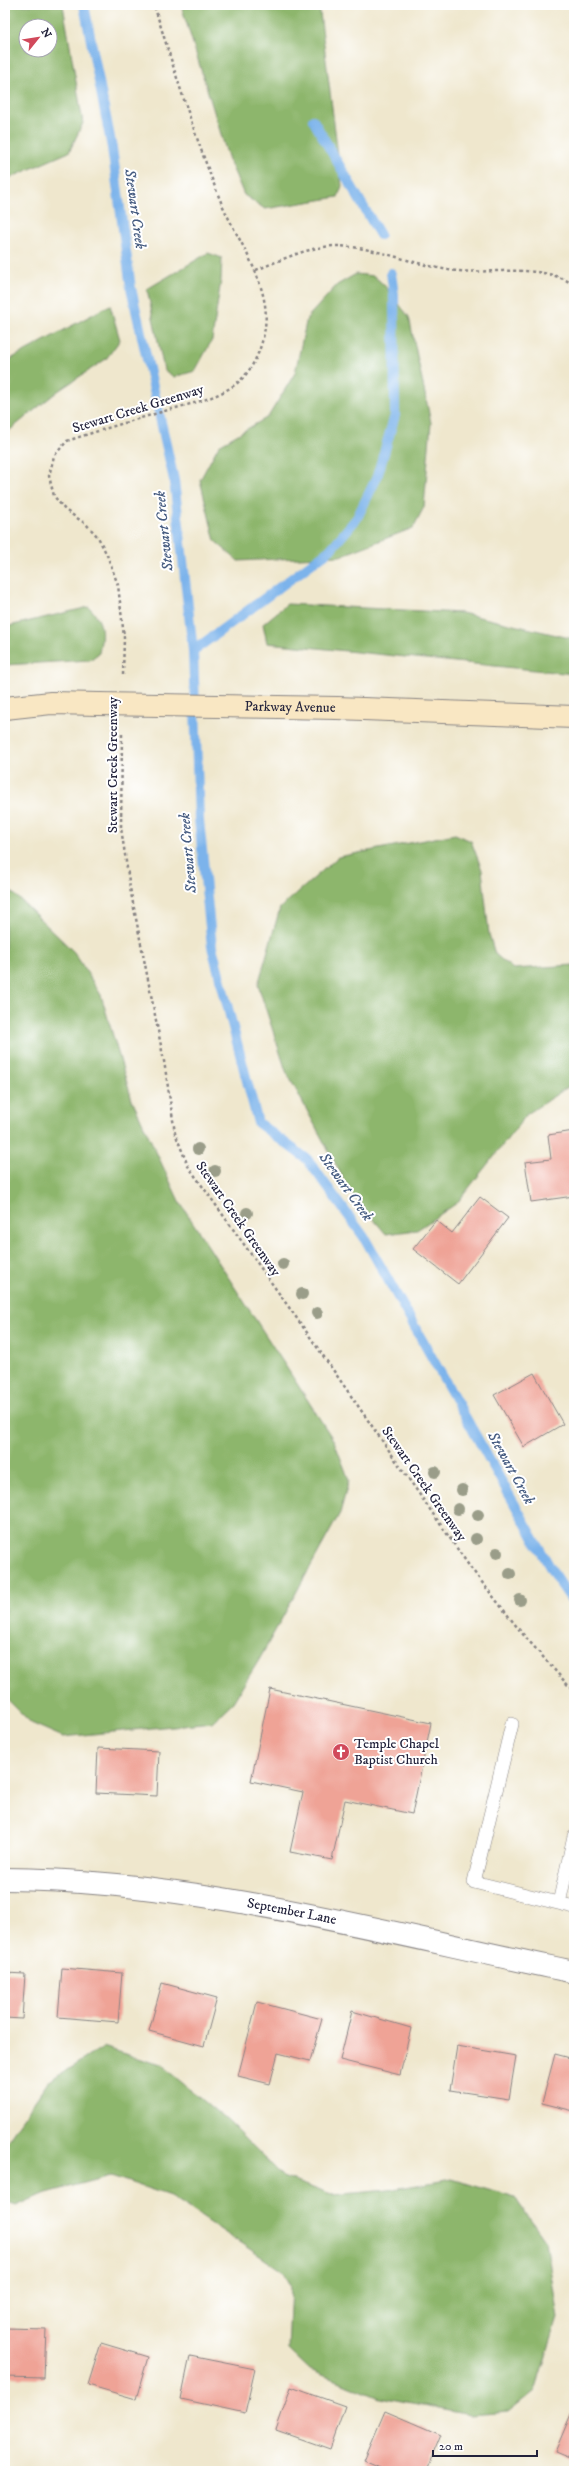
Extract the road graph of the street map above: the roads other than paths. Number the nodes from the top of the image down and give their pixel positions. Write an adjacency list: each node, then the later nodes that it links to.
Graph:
1 (5, 708): 2 (street, Parkway Avenue, bridge)
2 (574, 717)
3 (512, 1724): 6 (lane)
4 (574, 1836): 6 (lane)
5 (5, 1879): 8 (street, September Lane)
6 (559, 1903): 7 (lane)
7 (574, 1907)
8 (574, 1972)

